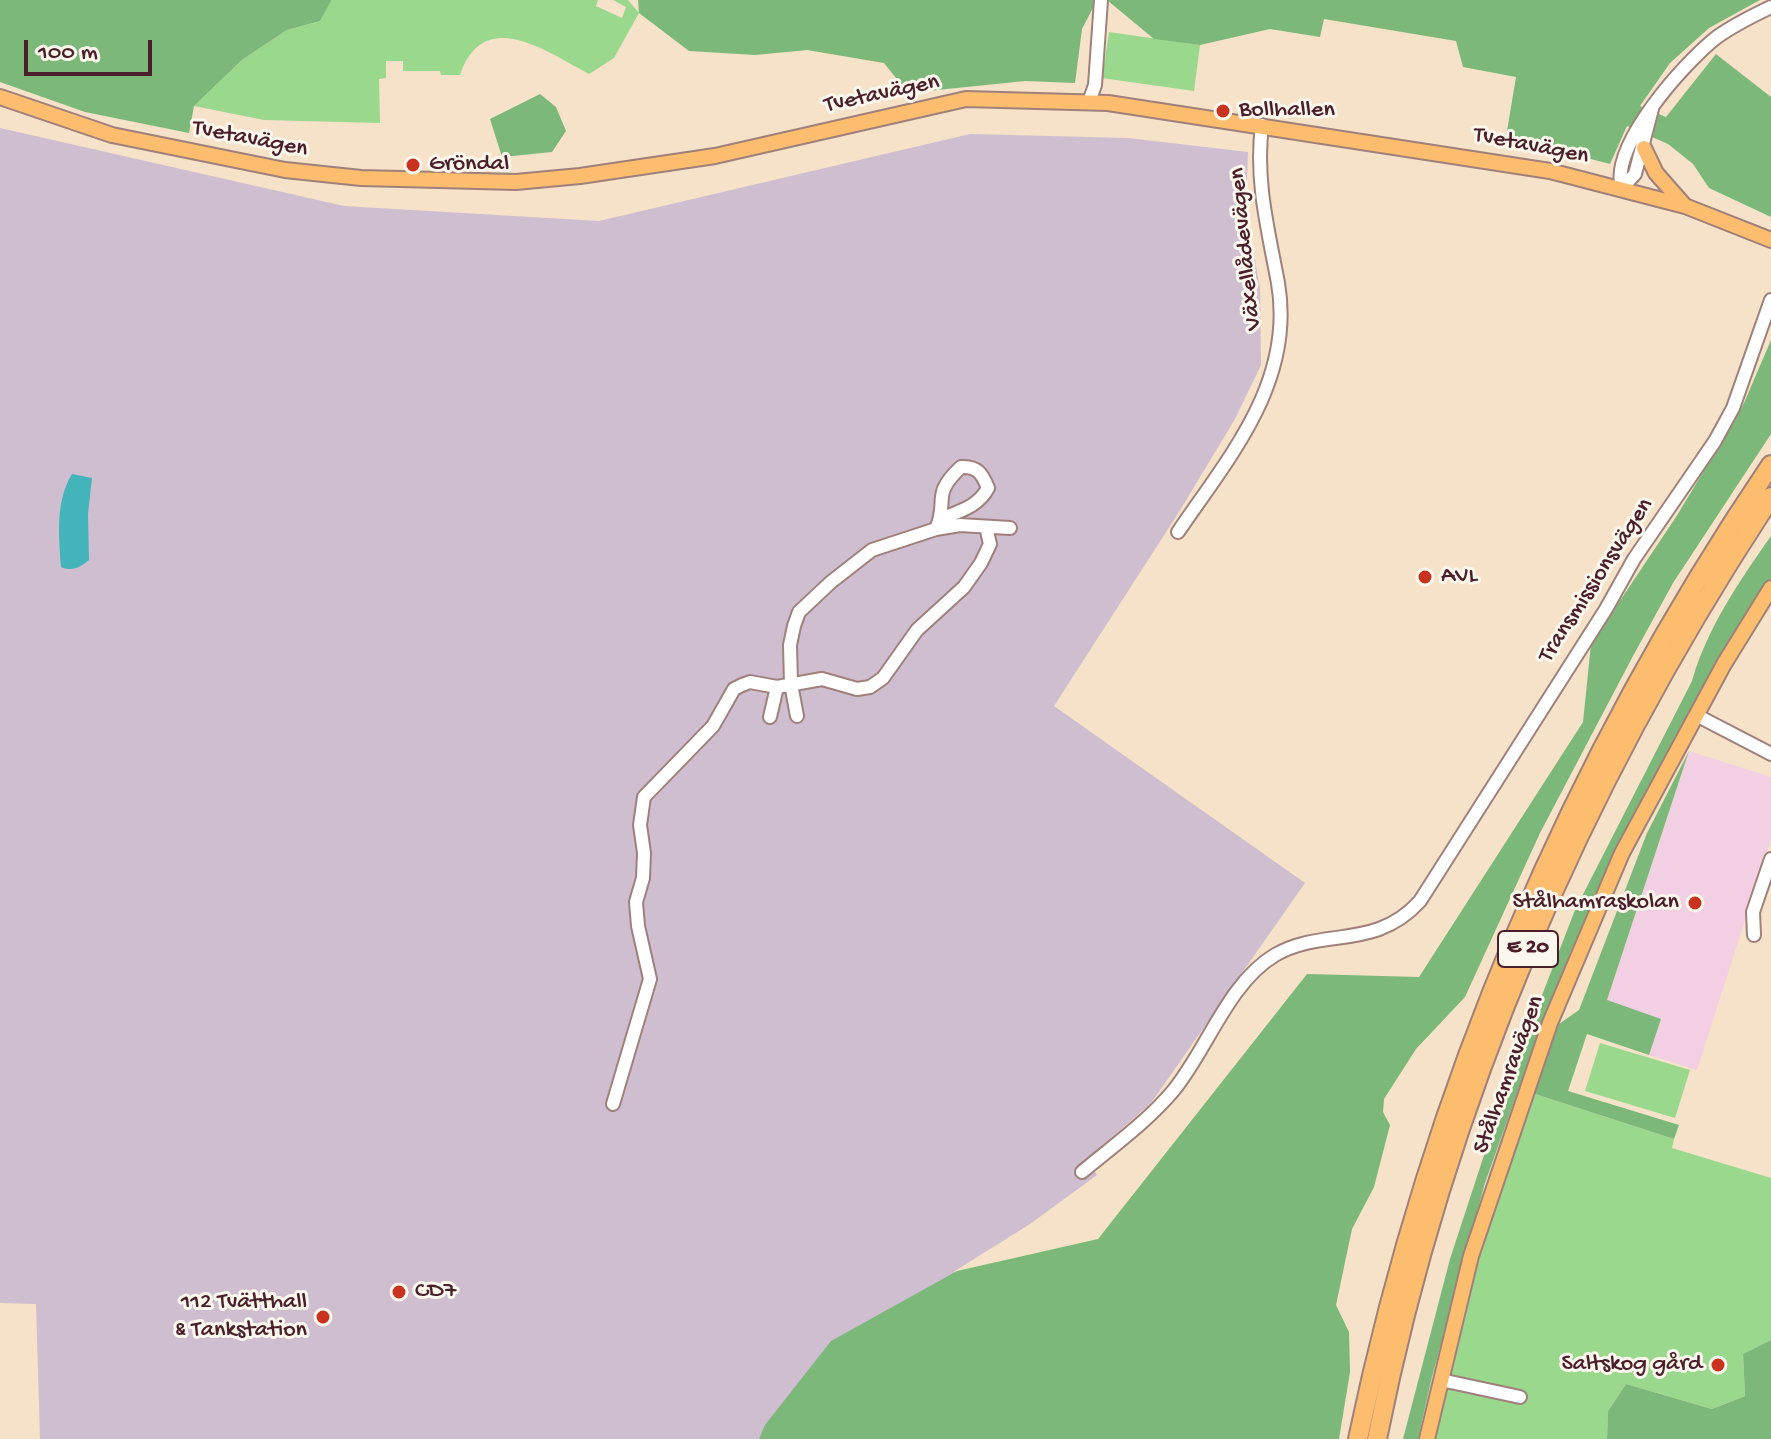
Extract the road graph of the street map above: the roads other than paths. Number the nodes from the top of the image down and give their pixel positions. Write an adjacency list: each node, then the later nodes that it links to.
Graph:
1 (1101, 0): 4 (street)
2 (1771, 7): 5 (street)
3 (0, 97): 4 (main road, Tvetavägen)
4 (1089, 102): 6 (main road, Tvetavägen)
5 (1652, 109): 7 (street); 8 (street)
6 (1262, 125): 8 (main road, Tvetavägen); 17 (street, Växellådevägen)
7 (1644, 148): 8 (street); 9 (main road)
8 (1622, 188): 9 (main road, Tvetavägen)
9 (1685, 206): 10 (main road, Tvetavägen)
10 (1771, 240)
11 (1771, 300): 28 (street, Transmissionsvägen)
12 (1771, 465): 31 (highway, E 20)
13 (1771, 497): 32 (highway, E 20)
14 (938, 524): 14 (street); 15 (street); 19 (street)
15 (986, 527): 16 (street); 19 (street)
16 (1010, 528)
17 (1178, 532)
18 (1771, 588): 21 (main road, Stålhamravägen)
19 (791, 684): 20 (street); 22 (street)
20 (777, 687): 23 (street); 27 (street)
21 (1696, 715): 24 (street); 29 (main road, Stålhamravägen)
22 (797, 716)
23 (770, 717)
24 (1771, 754)
25 (1771, 859): 26 (street)
26 (1754, 935)
27 (613, 1104)
28 (1082, 1172)
29 (1441, 1380): 30 (street); 33 (main road, Stålhamravägen)
30 (1520, 1397)
31 (1358, 1439)
32 (1377, 1439)
33 (1427, 1439)

